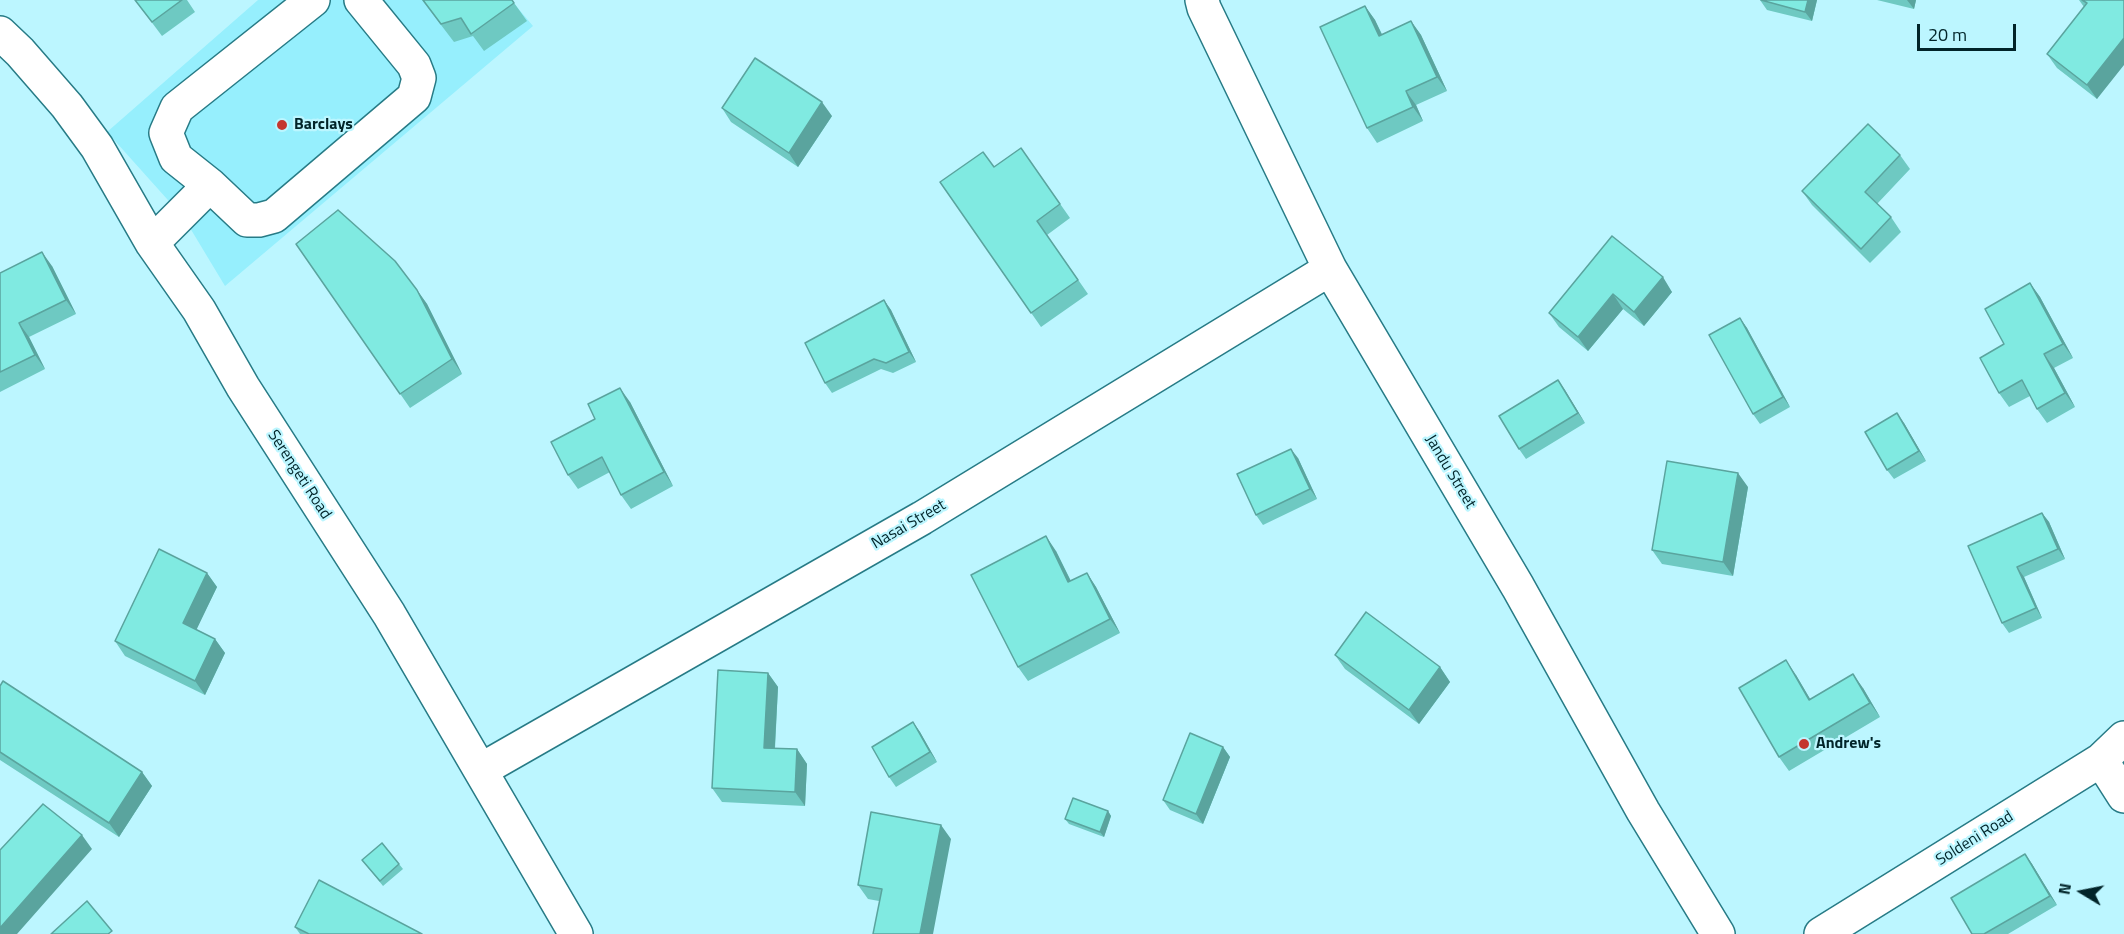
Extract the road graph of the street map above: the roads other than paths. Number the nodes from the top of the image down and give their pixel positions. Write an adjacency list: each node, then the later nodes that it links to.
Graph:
1 (313, 0): 5 (street)
2 (361, 0): 5 (street)
3 (1202, 0): 7 (street, Jandu Street)
4 (0, 33): 6 (street, Serengeti Road)
5 (210, 185): 6 (street)
6 (153, 243): 9 (street, Serengeti Road)
7 (1330, 269): 9 (street, Nasai Street); 12 (street, Jandu Street)
8 (2113, 749): 10 (street); 13 (street, Soldeni Road)
9 (482, 770): 11 (street, Serengeti Road)
10 (2124, 796)
11 (576, 934)
12 (1718, 934)
13 (1821, 934)

